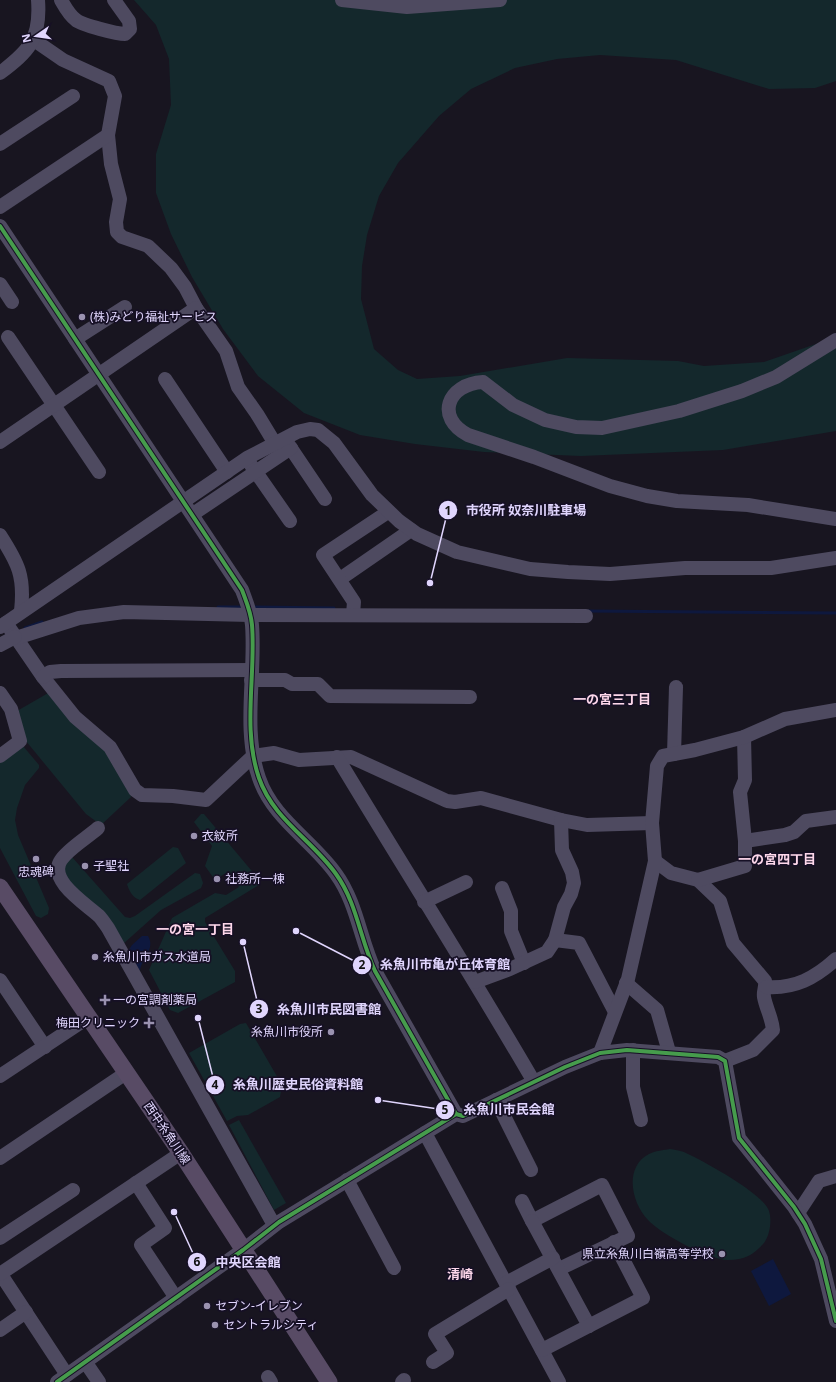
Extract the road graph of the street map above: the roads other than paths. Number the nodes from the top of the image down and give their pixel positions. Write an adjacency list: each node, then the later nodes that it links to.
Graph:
1 (38, 0): 6 (street)
2 (61, 0): 3 (street)
3 (114, 0)
4 (342, 0): 5 (street)
5 (500, 0)
6 (34, 40): 7 (street); 9 (street)
7 (0, 73)
8 (73, 96): 10 (street)
9 (108, 135): 11 (street); 16 (street)
10 (0, 144)
11 (0, 207)
12 (3, 236): 18 (street)
13 (0, 284): 14 (street)
14 (12, 302)
15 (125, 307): 18 (street)
16 (196, 308): 20 (street); 24 (street)
17 (3, 337): 22 (street)
18 (75, 339): 20 (street)
19 (836, 340): 33 (street)
20 (99, 375): 22 (street); 30 (street)
21 (165, 379): 27 (street)
22 (54, 406): 23 (street); 26 (street)
23 (0, 442)
24 (283, 443): 25 (street); 28 (street); 29 (street); 31 (street)
25 (246, 458): 27 (street); 28 (street)
26 (99, 472)
27 (227, 472): 30 (street)
28 (256, 472): 32 (street); 34 (street)
29 (325, 499)
30 (184, 500): 32 (street); 39 (street)
31 (388, 512): 35 (street); 38 (street)
32 (194, 514): 41 (street)
33 (836, 519)
34 (290, 521)
35 (411, 530): 37 (street); 38 (street)
36 (0, 535): 39 (street)
37 (836, 558)
38 (340, 579): 40 (street)
39 (21, 611): 43 (street)
40 (353, 614): 41 (street); 42 (street)
41 (250, 615): 44 (street); 46 (street)
42 (586, 616)
43 (3, 625): 44 (street)
44 (15, 637): 45 (street); 47 (street)
45 (0, 645)
46 (252, 675): 47 (street); 50 (street); 55 (street)
47 (43, 677): 55 (street)
48 (676, 687): 53 (street)
49 (0, 693): 54 (street)
50 (470, 697)
51 (836, 710): 52 (street)
52 (744, 737): 53 (street); 61 (street)
53 (674, 754): 59 (street)
54 (0, 756)
55 (253, 756): 56 (street); 86 (street)
56 (336, 757): 58 (street); 67 (street)
57 (836, 816): 61 (street)
58 (561, 820): 59 (street); 68 (street)
59 (652, 823): 62 (street)
60 (98, 828): 99 (street)
61 (745, 841): 63 (street)
62 (655, 861): 63 (street); 73 (street)
63 (698, 880): 74 (street)
64 (466, 882): 67 (street)
65 (0, 887): 76 (main road, 西中糸魚川線)
66 (502, 888): 70 (street)
67 (424, 902): 72 (street)
68 (555, 940): 70 (street); 75 (street)
69 (836, 959): 74 (street)
70 (524, 963): 72 (street)
71 (0, 980): 77 (street)
72 (475, 982): 84 (street)
73 (626, 983): 75 (street); 79 (street)
74 (766, 987): 81 (street)
75 (614, 1012): 80 (street)
76 (89, 1017): 77 (street); 82 (main road, 西中糸魚川線)
77 (45, 1047): 83 (street)
78 (633, 1050): 79 (street); 80 (street); 87 (street)
79 (669, 1052): 81 (street)
80 (600, 1053): 84 (street)
81 (725, 1061): 97 (street)
82 (126, 1073): 89 (main road, 西中糸魚川線); 90 (street)
83 (0, 1075)
84 (534, 1082): 85 (street)
85 (496, 1100): 86 (street); 91 (street)
86 (456, 1114): 88 (street)
87 (641, 1120)
88 (425, 1133): 93 (street); 106 (street)
89 (181, 1153): 94 (street); 102 (main road, 西中糸魚川線)
90 (0, 1158)
91 (531, 1170)
92 (836, 1176): 97 (street)
93 (346, 1180): 99 (street); 104 (street)
94 (136, 1183): 105 (street); 107 (street)
95 (73, 1190): 100 (street)
96 (522, 1201): 98 (street)
97 (798, 1213): 109 (street)
98 (532, 1221): 101 (street); 103 (street)
99 (274, 1225): 102 (street)
100 (0, 1238)
101 (614, 1242): 103 (street); 110 (street)
102 (243, 1250): 107 (street); 117 (main road, 西中糸魚川線)
103 (556, 1263): 106 (street); 110 (street)
104 (394, 1268)
105 (0, 1274): 108 (street)
106 (508, 1286): 112 (street); 113 (street)
107 (176, 1298): 114 (street)
108 (26, 1312): 111 (street); 115 (street)
109 (836, 1321)
110 (589, 1326): 112 (street)
111 (0, 1330)
112 (542, 1350): 118 (street)
113 (433, 1362)
114 (86, 1363): 115 (street); 116 (street)
115 (62, 1379)
116 (99, 1382)
117 (329, 1382)
118 (559, 1382)

